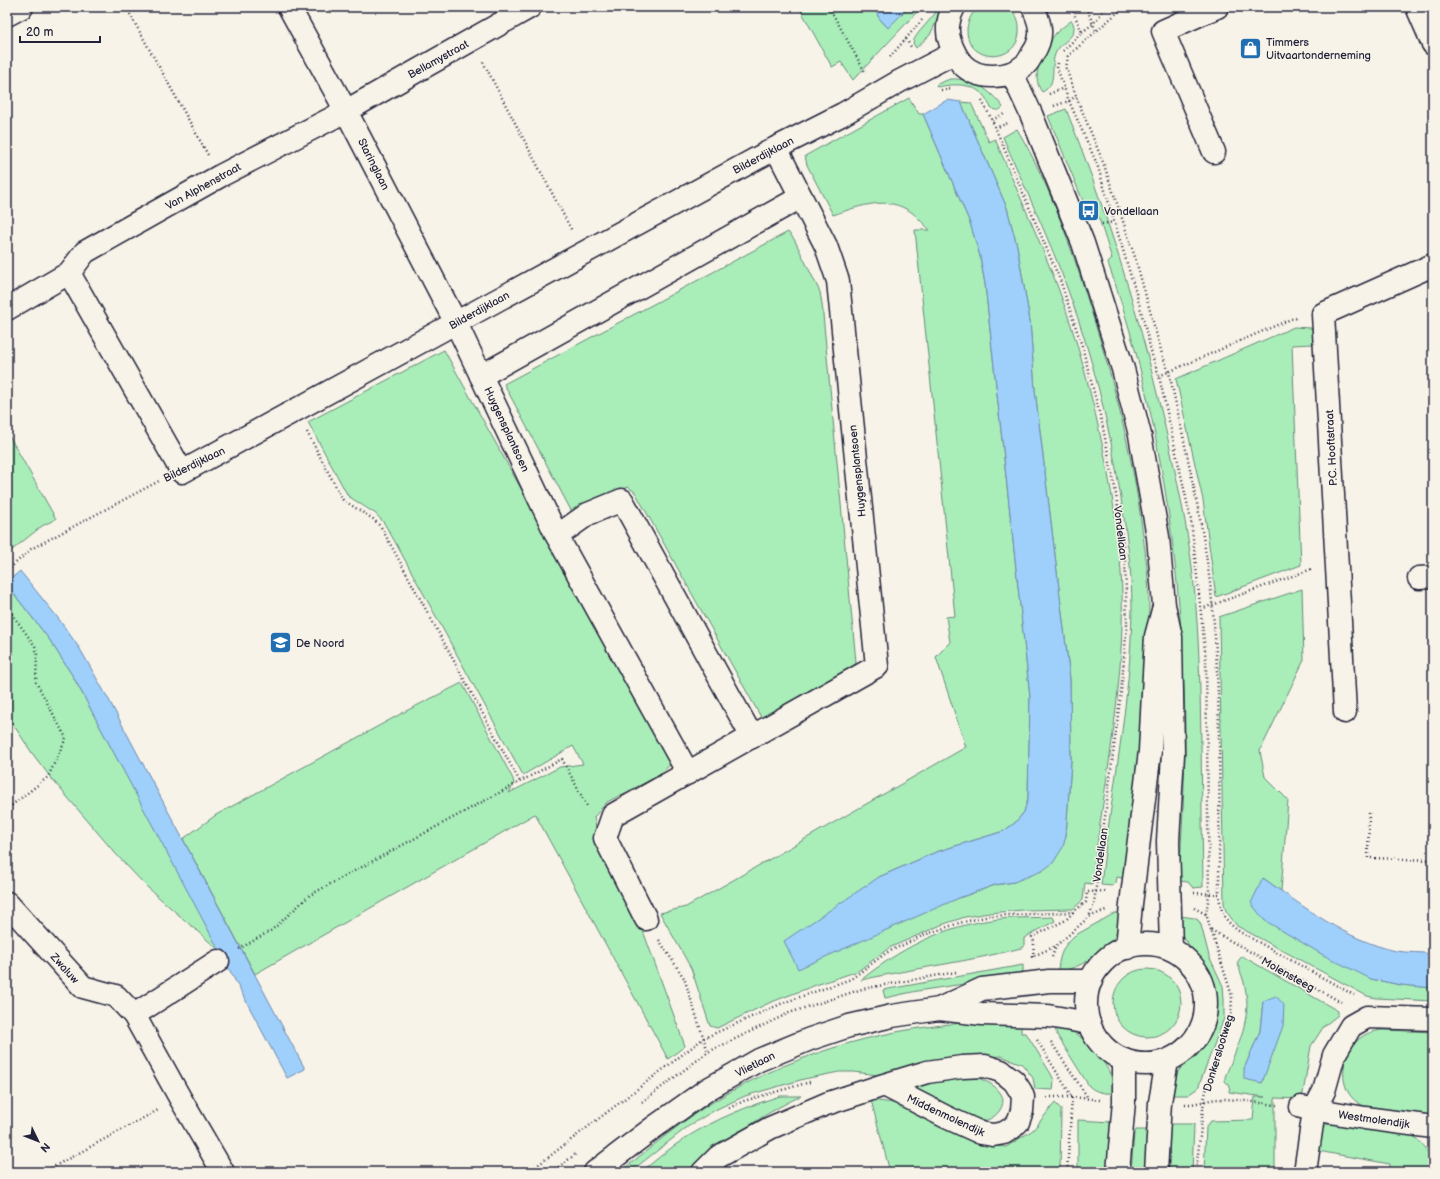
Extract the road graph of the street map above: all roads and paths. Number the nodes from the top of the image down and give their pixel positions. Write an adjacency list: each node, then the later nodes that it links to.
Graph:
1 (22, 7): 13 (street)
2 (126, 7): 33 (path)
3 (289, 7): 30 (street, Staringlaan)
4 (530, 7): 19 (street, Bellamystraat)
5 (829, 7): 24 (path)
6 (954, 7): 21 (street)
7 (1071, 7): 17 (path)
8 (1086, 7): 15 (path)
9 (1106, 7): 15 (path)
10 (1218, 7): 32 (street)
11 (1417, 7): 20 (street)
12 (1040, 9): 25 (street)
13 (7, 15)
14 (926, 16): 18 (path)
15 (1093, 24): 16 (path); 17 (path)
16 (1096, 31)
17 (1082, 32): 22 (path)
18 (906, 39)
19 (471, 40): 30 (street, Bellamystraat); 35 (path)
20 (1433, 44)
21 (954, 53): 25 (street); 31 (street, Bilderdijklaan)
22 (1062, 53)
23 (1059, 56): 26 (path)
24 (866, 73)
25 (1012, 73): 48 (street)
26 (1064, 88)
27 (956, 90): 28 (path)
28 (938, 91)
29 (979, 98): 64 (path, Vondellaan)
30 (346, 111): 33 (street, Van Alphenstraat); 40 (street, Staringlaan)
31 (776, 148): 34 (street, Huygensplantsoen); 35 (street, Bilderdijklaan)
32 (1214, 152)
33 (220, 176): 37 (street, Van Alphenstraat)
34 (801, 197): 41 (street); 52 (street, Huygensplantsoen)
35 (583, 253): 40 (street, Bilderdijklaan)
36 (1433, 265): 39 (street)
37 (69, 273): 38 (street, Van Alphenstraat); 44 (street)
38 (7, 309)
39 (1323, 314): 42 (path); 46 (street, P.C. Hooftstraat)
40 (456, 323): 41 (street, Huygensplantsoen); 43 (street, Bilderdijklaan)
41 (481, 376): 45 (street, Huygensplantsoen)
42 (1159, 376)
43 (295, 411): 44 (street, Bilderdijklaan); 54 (path)
44 (182, 472): 47 (path, Bilderdijklaan)
45 (558, 536): 52 (street); 53 (street, Huygensplantsoen)
46 (1337, 560): 50 (path); 51 (street, P.C. Hooftstraat)
47 (7, 571)
48 (1164, 605): 65 (street); 66 (street)
49 (7, 607): 55 (path)
50 (1200, 609)
51 (1345, 707)
52 (752, 737): 53 (street, Huygensplantsoen)
53 (688, 773): 57 (street, Huygensplantsoen)
54 (520, 782): 57 (path); 63 (path)
55 (7, 809)
56 (1369, 813): 58 (path)
57 (605, 838): 61 (street)
58 (1433, 860)
59 (7, 903): 70 (street, Zwaluw)
60 (1206, 914): 62 (path, Donkerslootweg)
61 (646, 919): 74 (path)
62 (1210, 930): 71 (path, Molensteeg); 79 (path, Donkerslootweg)
63 (260, 938)
64 (1056, 946)
65 (1127, 948): 66 (street); 68 (street)
66 (1171, 949): 76 (street)
67 (218, 961): 70 (street)
68 (1091, 981): 69 (street, Vlietlaan); 73 (street)
69 (939, 1008): 73 (street, Vlietlaan); 85 (street, Vlietlaan)
70 (134, 1015): 80 (street, Zwaluw)
71 (1367, 1017): 72 (street); 81 (street)
72 (1433, 1019)
73 (1090, 1023): 75 (street)
74 (708, 1052)
75 (1124, 1060): 76 (street); 88 (street)
76 (1167, 1061): 89 (street)
77 (884, 1085): 77 (street, Middenmolendijk); 86 (street, Middenmolendijk)
78 (1072, 1097): 87 (path)
79 (1204, 1100): 81 (path); 90 (path, Donkerslootweg)
80 (183, 1104): 83 (path); 84 (street, Zwaluw)
81 (1308, 1109): 82 (street, Westmolendijk); 91 (street)
82 (1433, 1127)
83 (44, 1172)
84 (223, 1172)
85 (595, 1172)
86 (703, 1172)
87 (1067, 1172)
88 (1118, 1172)
89 (1156, 1172)
90 (1196, 1172)
91 (1305, 1172)

